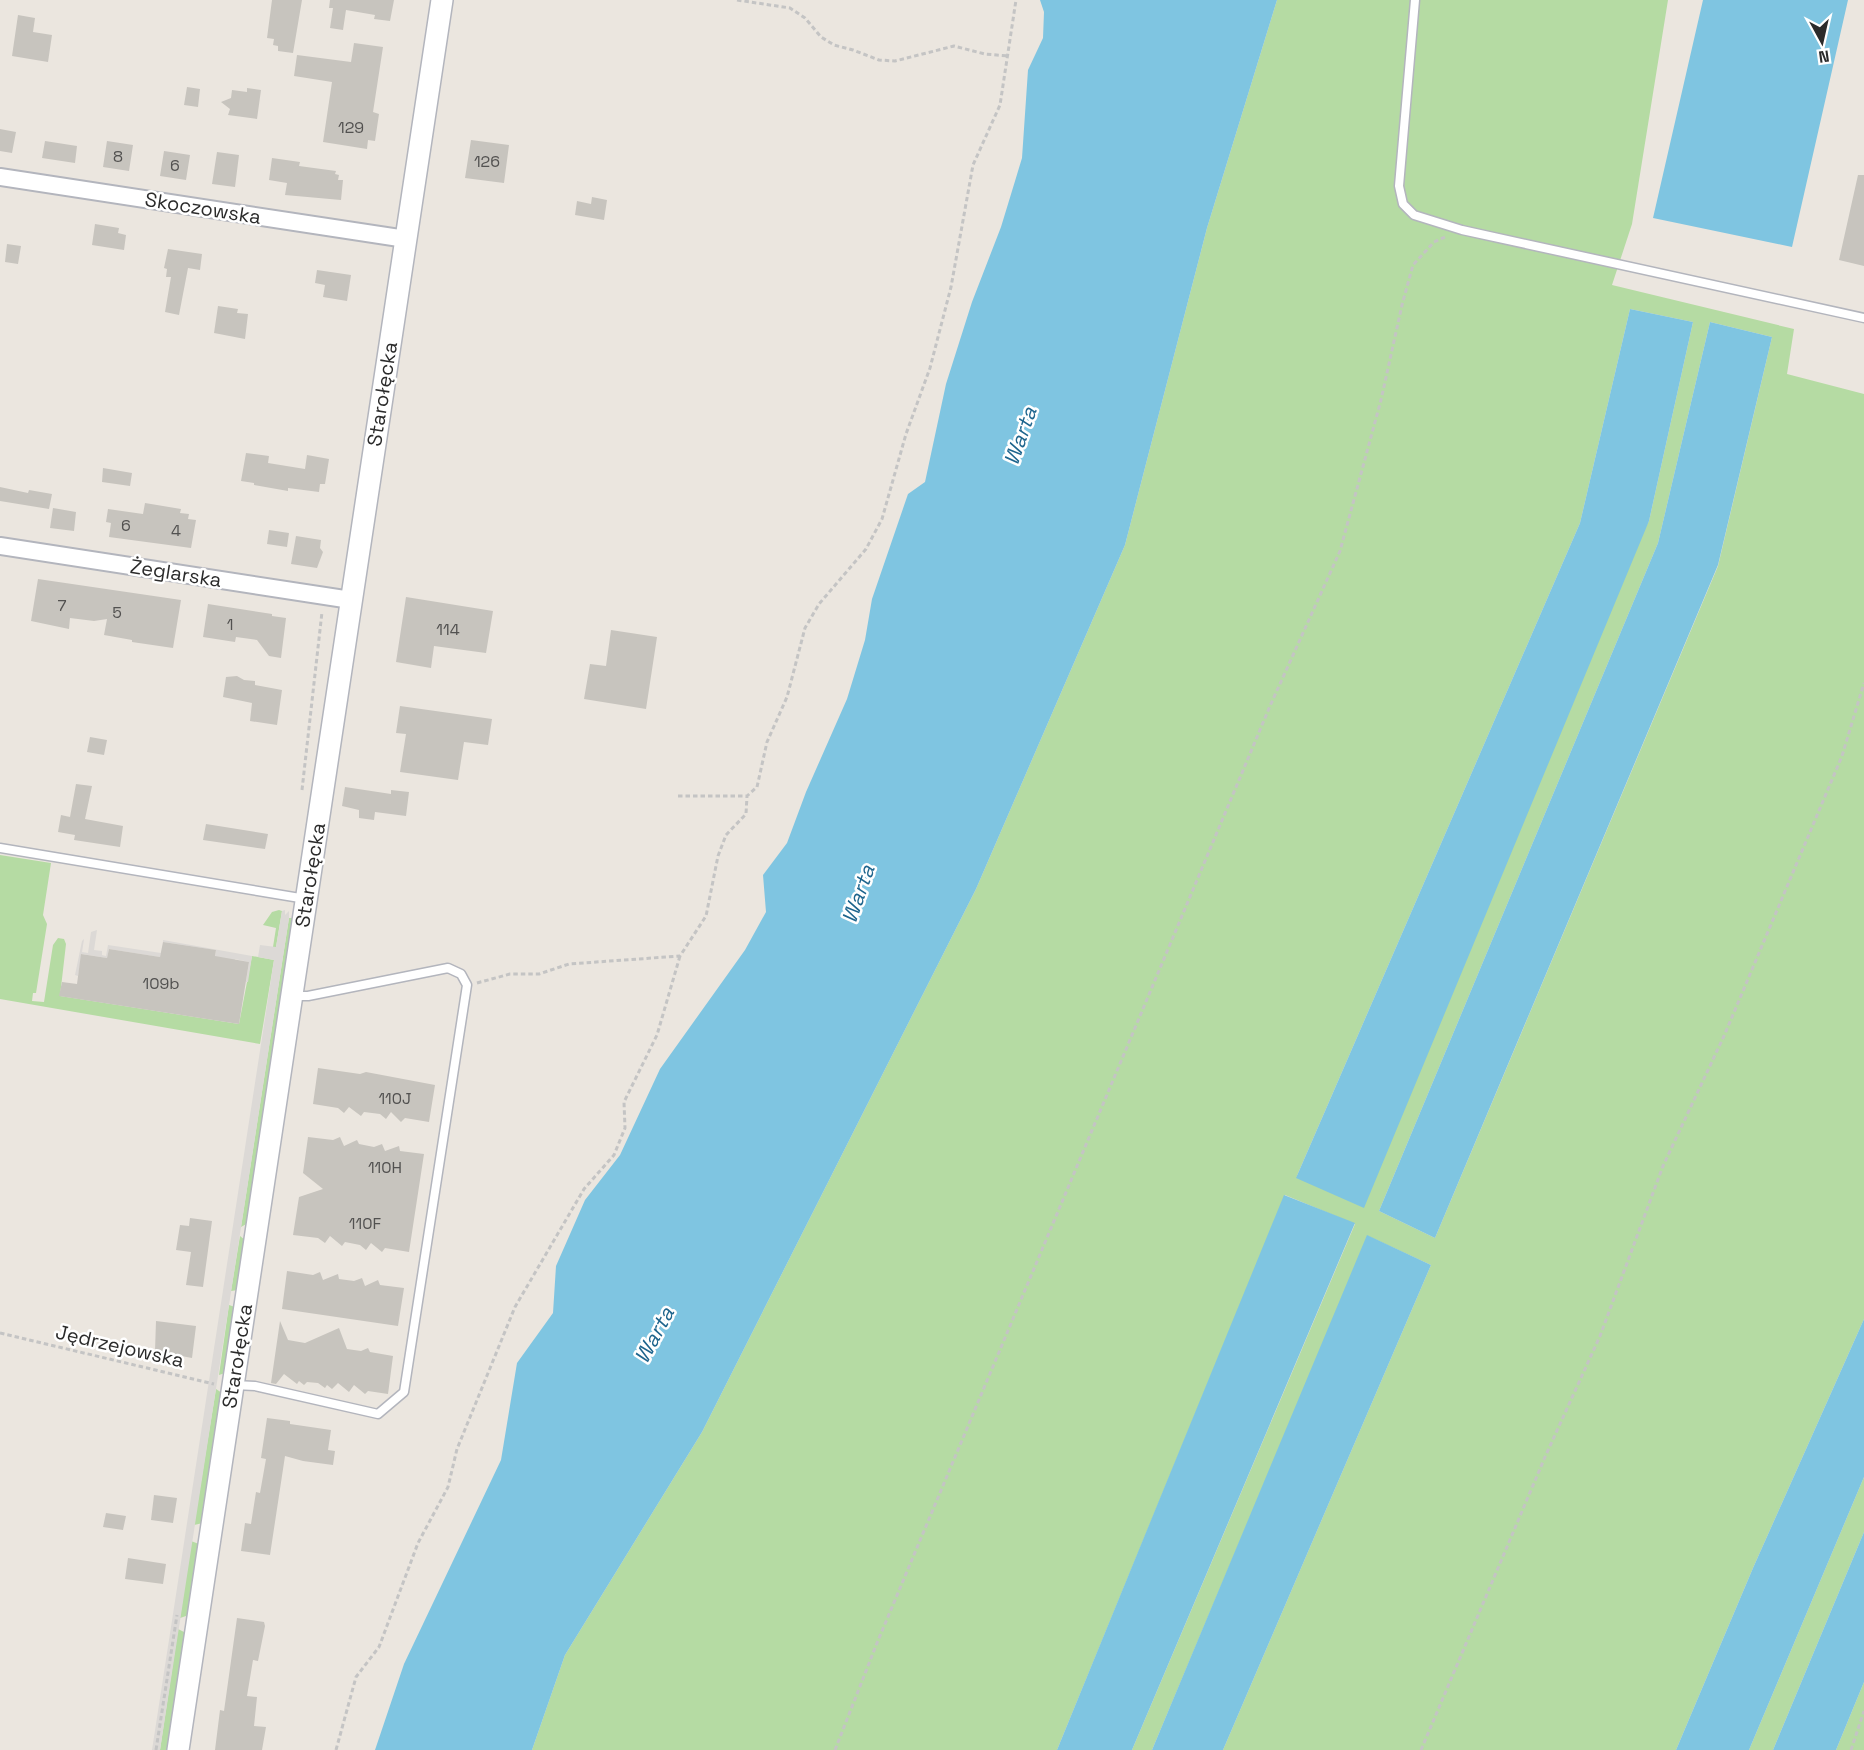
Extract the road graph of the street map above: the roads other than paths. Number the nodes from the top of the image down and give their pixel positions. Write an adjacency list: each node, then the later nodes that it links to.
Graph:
1 (442, 0): 4 (street, Starołęcka)
2 (1415, 0): 5 (lane)
3 (0, 177): 4 (street, Skoczowska)
4 (406, 239): 7 (street, Starołęcka)
5 (1864, 318)
6 (0, 546): 7 (street, Żeglarska)
7 (351, 600): 9 (street, Starołęcka)
8 (0, 848): 9 (lane)
9 (306, 899): 10 (street, Starołęcka)
10 (291, 996): 11 (street, Starołęcka); 11 (lane)
11 (233, 1385): 12 (street, Starołęcka)
12 (178, 1750)

